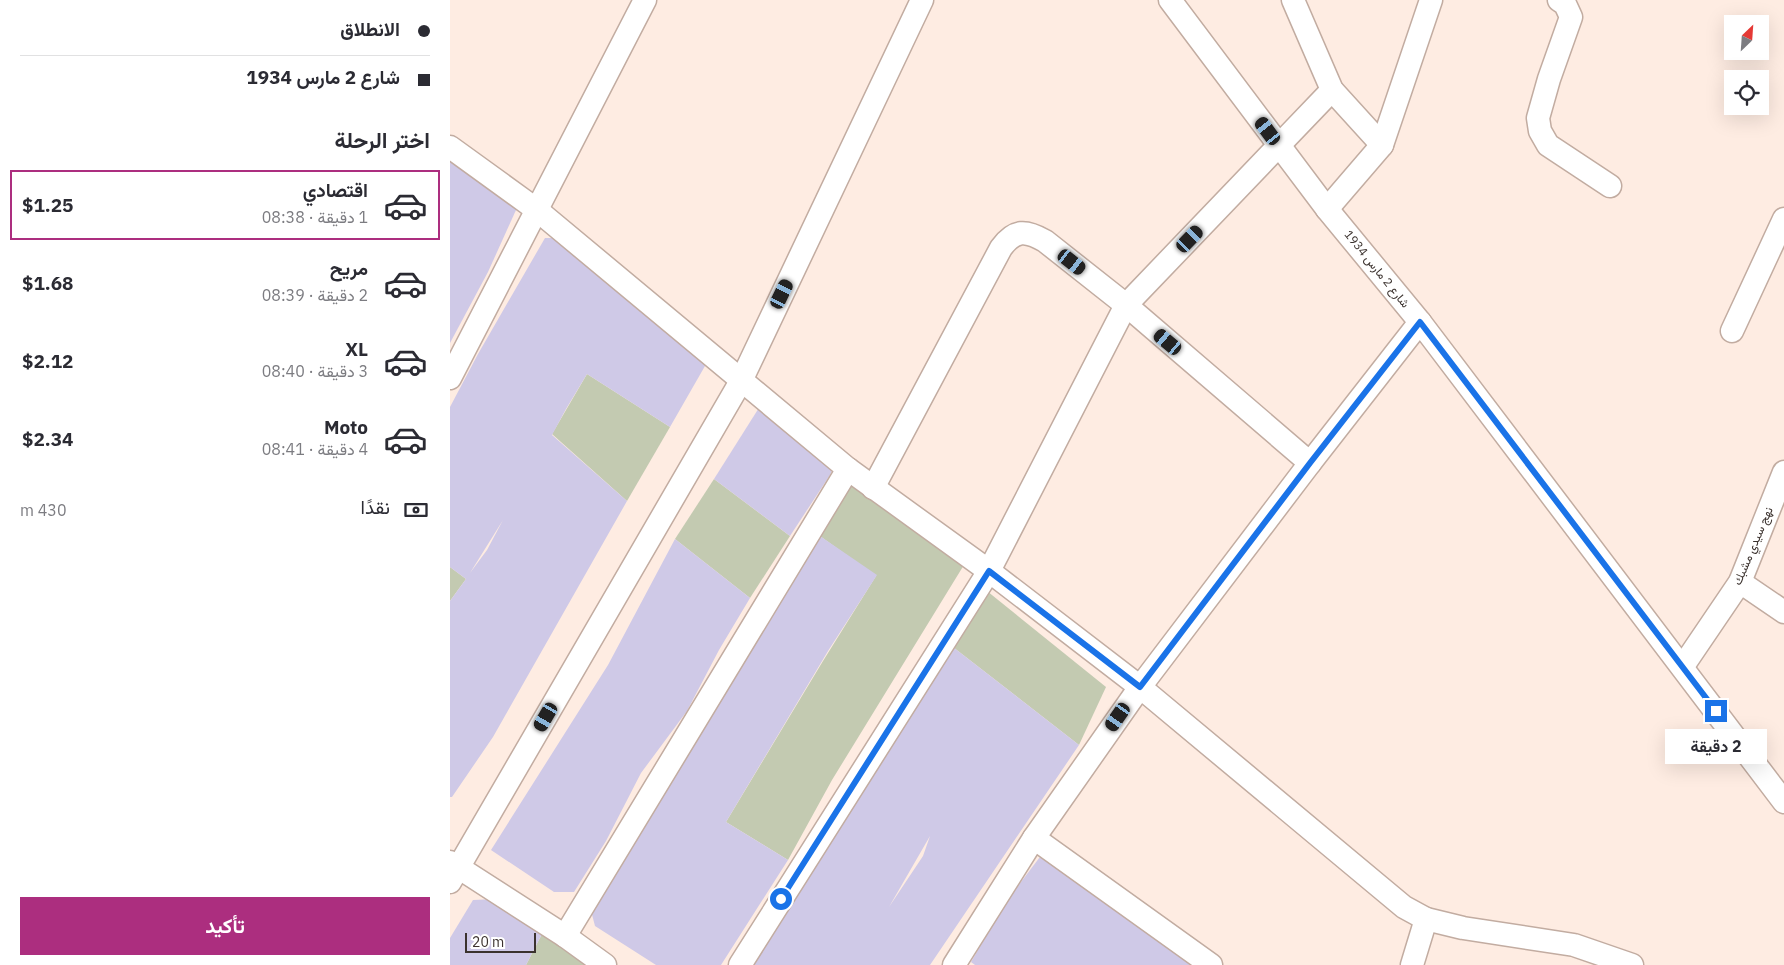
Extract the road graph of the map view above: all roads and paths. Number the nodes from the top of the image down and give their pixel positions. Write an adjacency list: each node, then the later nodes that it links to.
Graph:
1 (645, 0): 13 (street)
2 (922, 0): 19 (street)
3 (1170, 0): 9 (street, شارع 2 مارس 1934)
4 (1293, 0): 7 (street)
5 (1431, 0): 8 (street)
6 (1559, 0): 11 (street)
7 (1332, 90): 8 (street); 9 (street)
8 (1382, 145): 12 (street)
9 (1279, 146): 12 (street, شارع 2 مارس 1934); 15 (street)
10 (450, 147): 13 (street)
11 (1610, 186)
12 (1327, 209): 16 (street, شارع 2 مارس 1934)
13 (537, 210): 18 (street); 19 (street)
14 (1784, 219): 17 (street)
15 (1126, 305): 20 (street); 23 (street); 24 (street)
16 (1420, 322): 20 (street); 27 (street, شارع 2 مارس 1934)
17 (1732, 331)
18 (450, 378)
19 (741, 380): 21 (street); 31 (street)
20 (1310, 463): 28 (street)
21 (848, 469): 23 (street); 33 (street)
22 (1784, 472): 25 (street, نهج سيدي مشبك)
23 (873, 488): 24 (street)
24 (989, 571): 28 (street); 35 (street)
25 (1740, 582): 26 (street); 27 (street, نهج سيدي مشبك)
26 (1784, 612)
27 (1682, 666): 29 (street, شارع 2 مارس 1934)
28 (1140, 687): 30 (street); 32 (street)
29 (1784, 802)
30 (1034, 838): 36 (street); 37 (street)
31 (453, 871): 33 (street)
32 (1426, 919): 38 (street); 39 (street)
33 (565, 936): 34 (street)
34 (606, 965)
35 (740, 965)
36 (954, 965)
37 (1211, 965)
38 (1412, 965)
39 (1632, 965)

